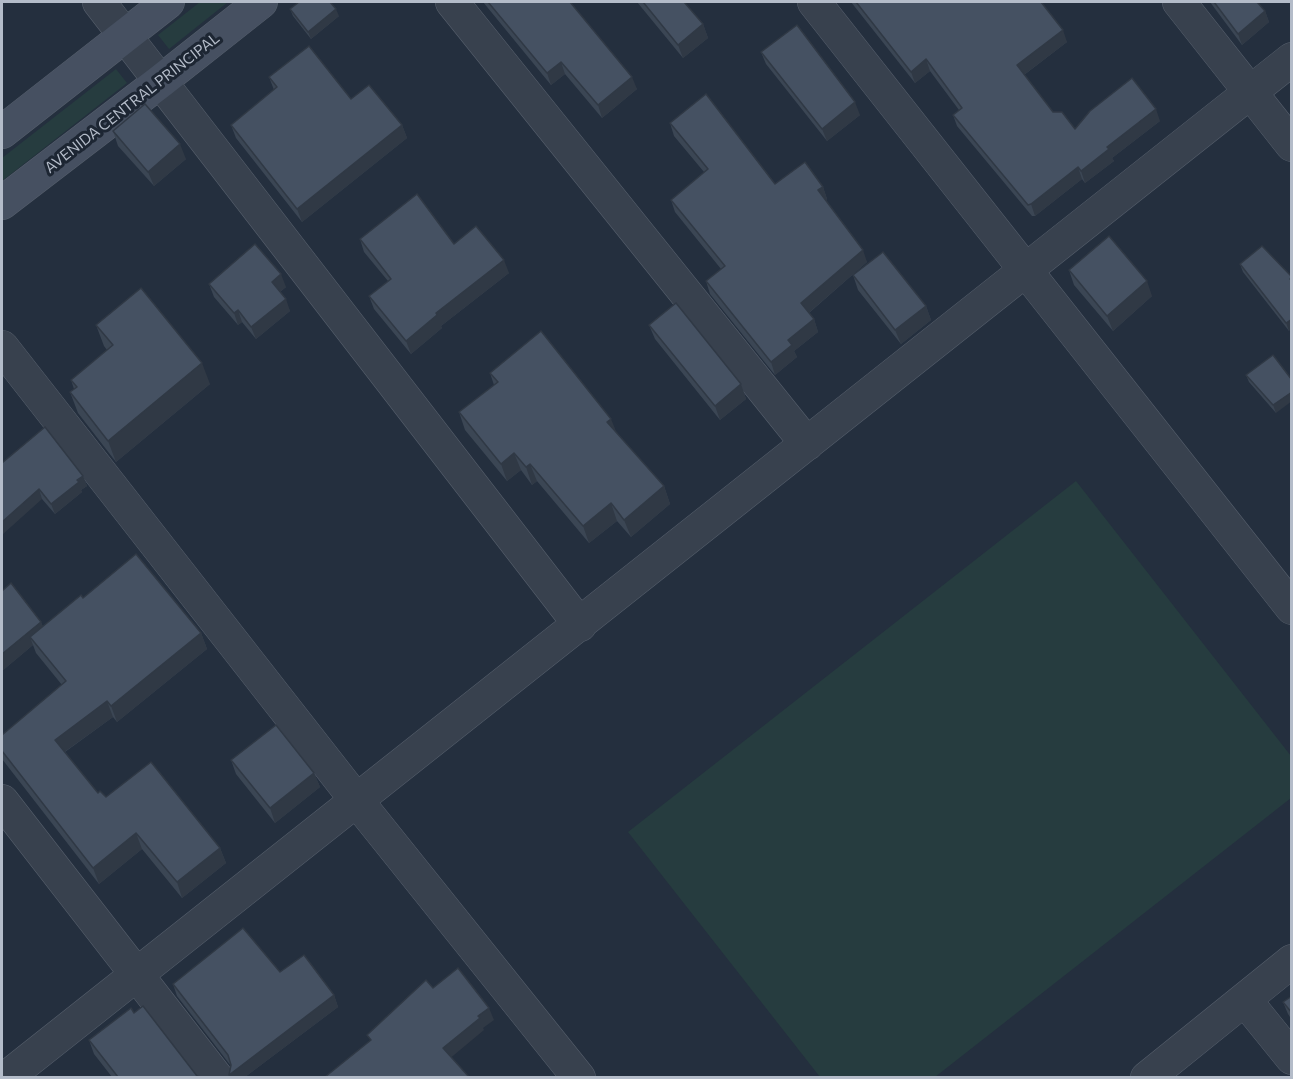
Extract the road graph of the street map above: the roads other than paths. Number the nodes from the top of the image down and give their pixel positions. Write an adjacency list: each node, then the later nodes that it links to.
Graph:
1 (99, 2): 7 (street)
2 (168, 2): 7 (street)
3 (261, 2): 9 (street, AVENIDA CENTRAL PRINCIPAL)
4 (452, 2): 16 (street)
5 (814, 2): 14 (street)
6 (1179, 2): 10 (street)
7 (126, 34): 9 (street); 11 (street)
8 (1292, 59): 10 (street)
9 (161, 81): 13 (street, AVENIDA CENTRAL PRINCIPAL); 18 (street)
10 (1250, 92): 12 (street); 14 (street)
11 (2, 132)
12 (1292, 145)
13 (2, 203)
14 (1026, 271): 16 (street); 17 (street)
15 (2, 347): 20 (street)
16 (807, 444): 18 (street)
17 (1292, 608)
18 (580, 625): 20 (street)
19 (2, 801): 22 (street)
20 (357, 801): 22 (street); 27 (street)
21 (1292, 961): 23 (street)
22 (138, 973): 25 (street); 26 (street)
23 (1245, 1000): 24 (street); 28 (street)
24 (1292, 1058)
25 (6, 1077)
26 (217, 1077)
27 (579, 1077)
28 (1147, 1077)

